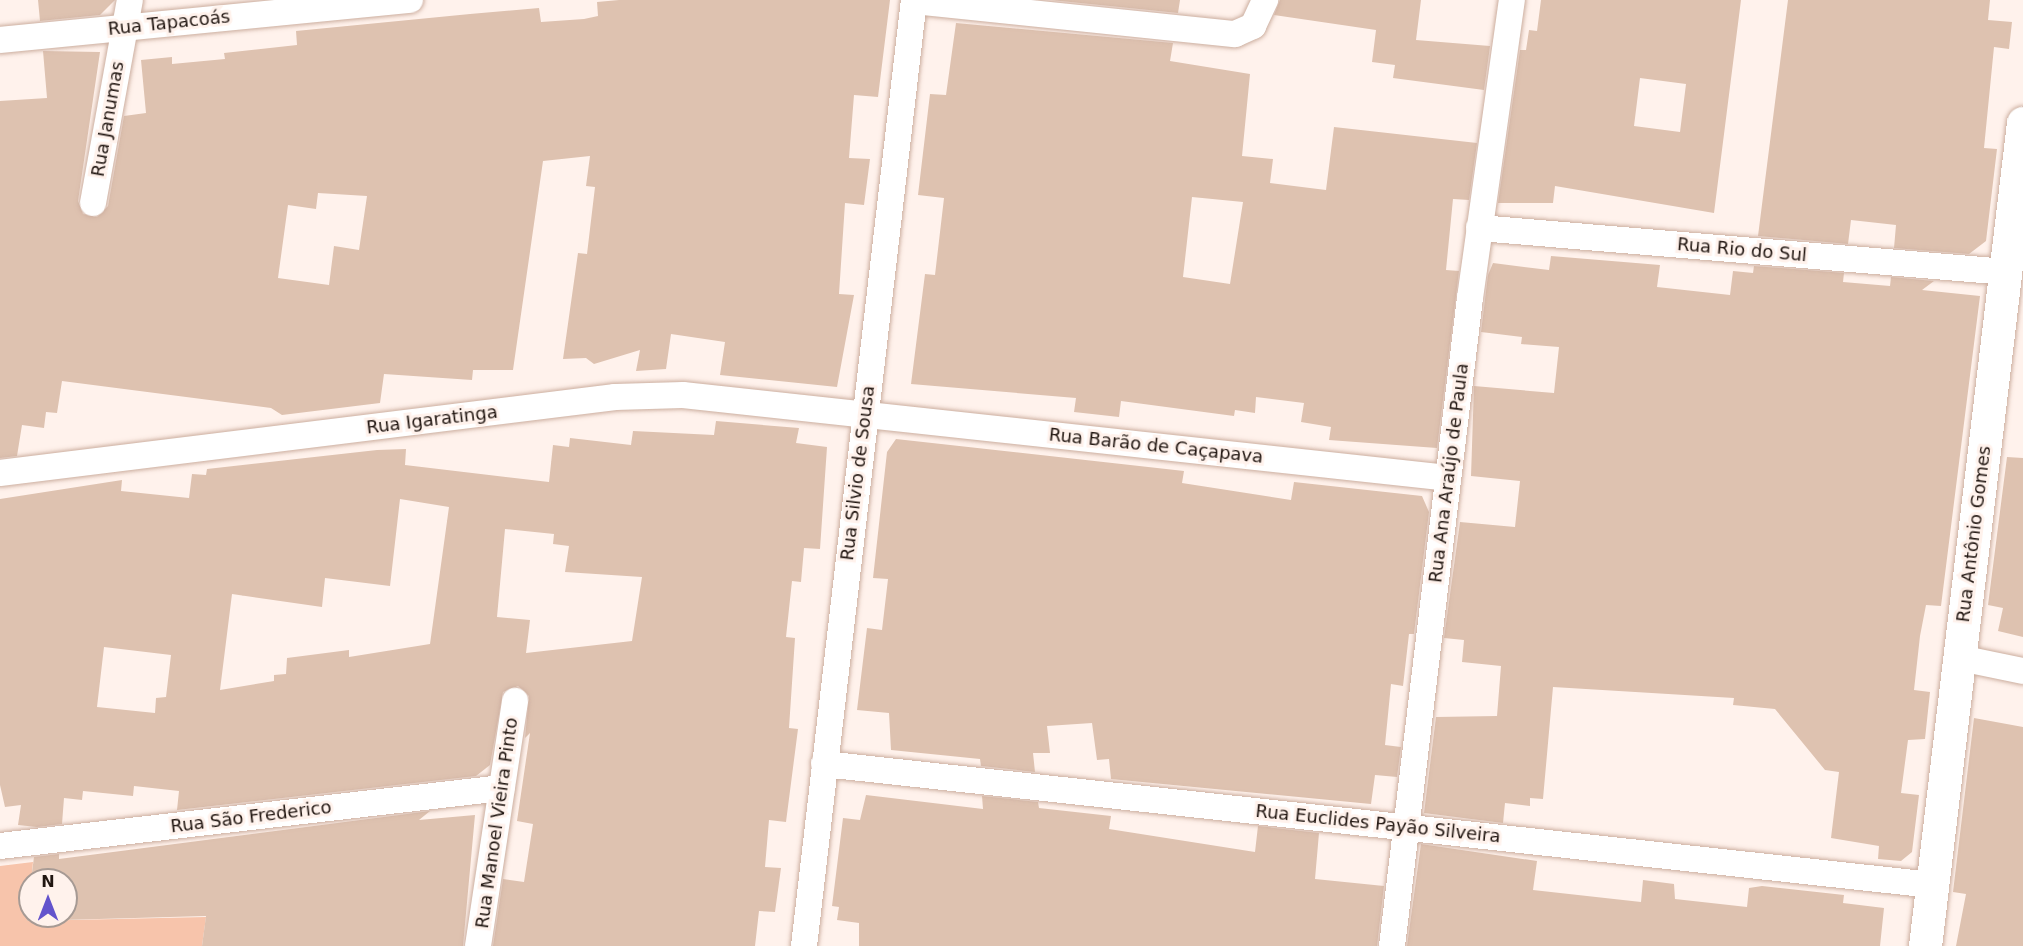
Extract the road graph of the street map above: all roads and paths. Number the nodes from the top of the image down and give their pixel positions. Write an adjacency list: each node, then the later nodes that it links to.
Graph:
1 (130, 0): 6 (street, Rua Janumas)
2 (410, 0): 6 (street, Rua Tapacoás)
3 (1266, 0): 5 (street)
4 (1512, 0): 10 (street, Rua Ana Araújo de Paula)
5 (914, 1): 12 (street, Rua Silvio de Sousa)
6 (125, 27): 7 (street, Rua Tapacoás); 9 (street, Rua Janumas)
7 (0, 40)
8 (2023, 123): 11 (main road, Rua Antônio Gomes)
9 (93, 203)
10 (1479, 228): 11 (street, Rua Rio do Sul); 14 (street, Rua Ana Araújo de Paula)
11 (2006, 272): 15 (main road, Rua Antônio Gomes)
12 (865, 414): 13 (street, Rua Igaratinga); 14 (street, Rua Barão de Caçapava); 18 (street, Rua Silvio de Sousa)
13 (0, 473)
14 (1448, 478): 20 (street, Rua Ana Araújo de Paula)
15 (1959, 658): 16 (street); 22 (main road, Rua Antônio Gomes)
16 (2023, 671)
17 (515, 701): 19 (street, Rua Manoel Vieira Pinto)
18 (824, 764): 20 (street, Rua Euclides Payão Silveira); 24 (street, Rua Silvio de Sousa)
19 (502, 788): 21 (street, Rua São Frederico); 23 (street, Rua Manoel Vieira Pinto)
20 (1407, 827): 22 (street, Rua Euclides Payão Silveira); 25 (street, Rua Ana Araújo de Paula)
21 (0, 846)
22 (1932, 885): 26 (main road, Rua Antônio Gomes)
23 (478, 946)
24 (804, 946)
25 (1392, 946)
26 (1925, 946)

